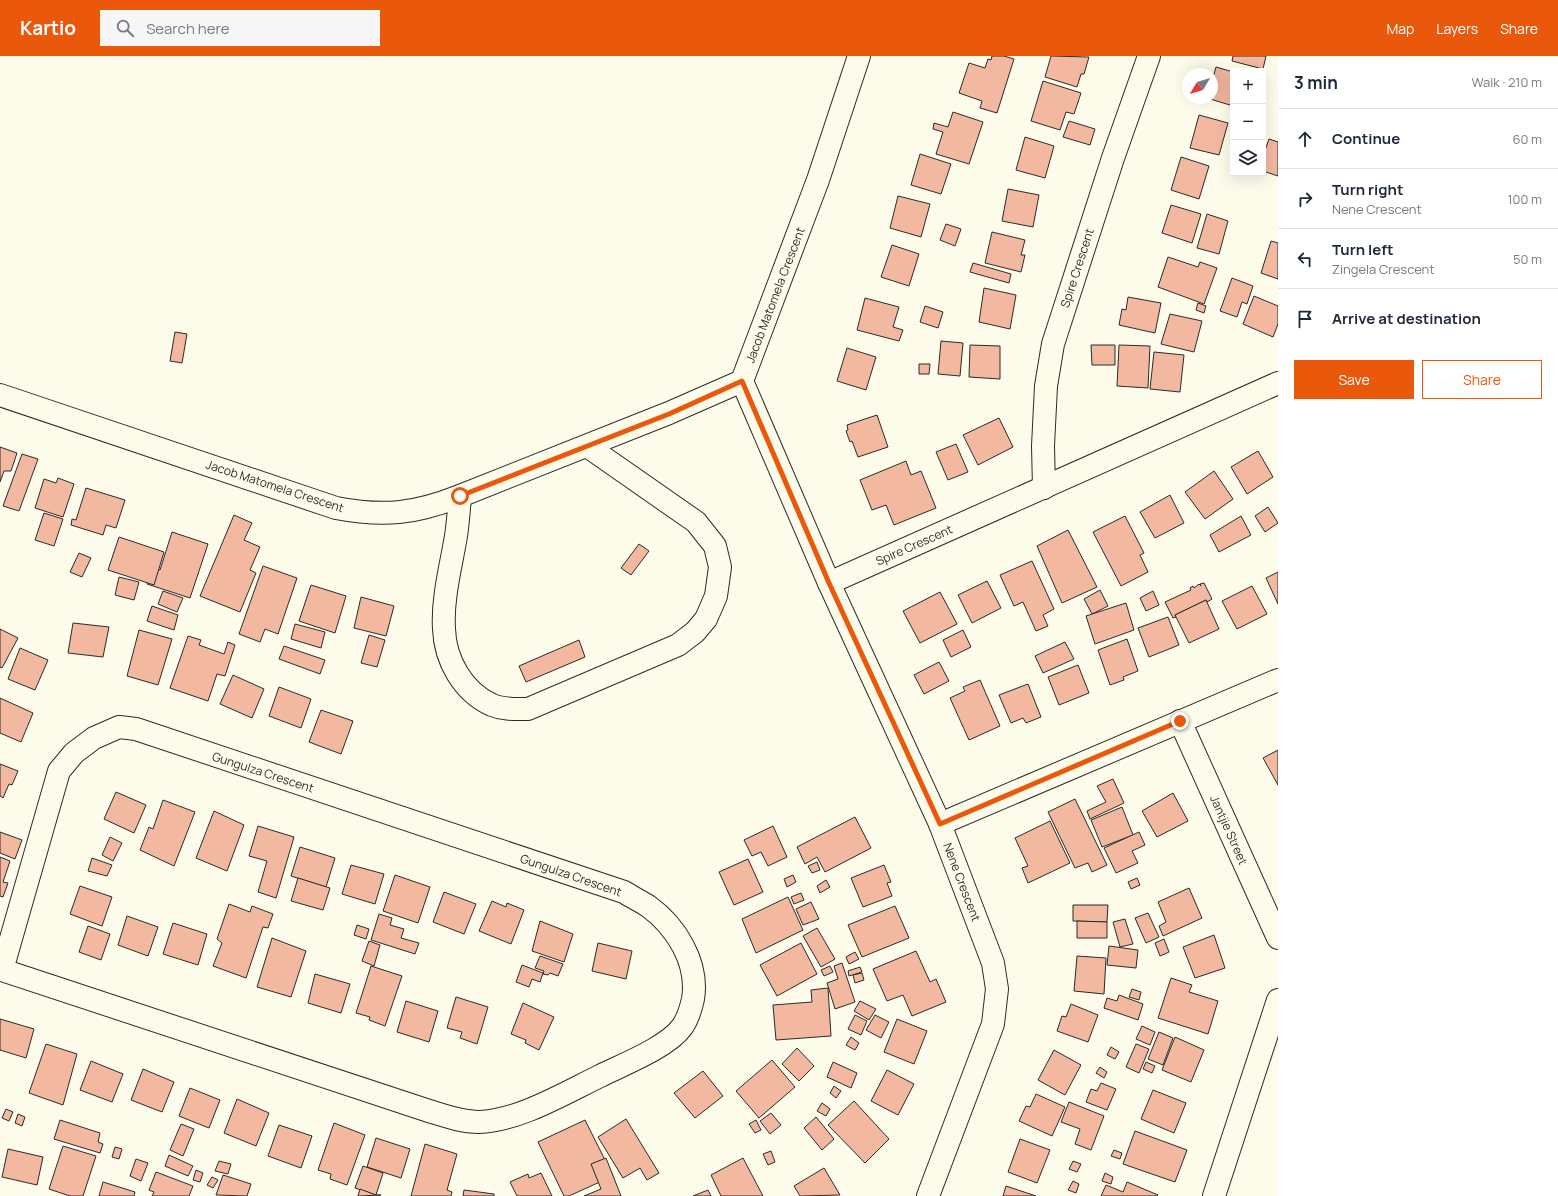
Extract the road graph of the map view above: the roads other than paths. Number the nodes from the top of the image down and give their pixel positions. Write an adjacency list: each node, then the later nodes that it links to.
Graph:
1 (859, 56): 3 (street, Jacob Matomela Crescent)
2 (1149, 56): 7 (street, Spire Crescent)
3 (742, 381): 6 (street, Jacob Matomela Crescent); 9 (street, Nene Crescent)
4 (1278, 383): 7 (street, Spire Crescent)
5 (0, 395): 8 (street, Jacob Matomela Crescent)
6 (587, 446): 8 (street, Jacob Matomela Crescent); 8 (street)
7 (1044, 488): 9 (street, Spire Crescent)
8 (460, 496)
9 (829, 583): 12 (street, Nene Crescent)
10 (1278, 680): 11 (street)
11 (1180, 721): 12 (street); 13 (street, Jantjie Street)
12 (940, 824): 16 (street, Nene Crescent)
13 (1278, 938)
14 (1, 970): 14 (street, Gungulza Crescent)
15 (1278, 1000): 17 (street)
16 (928, 1196)
17 (1214, 1196)

